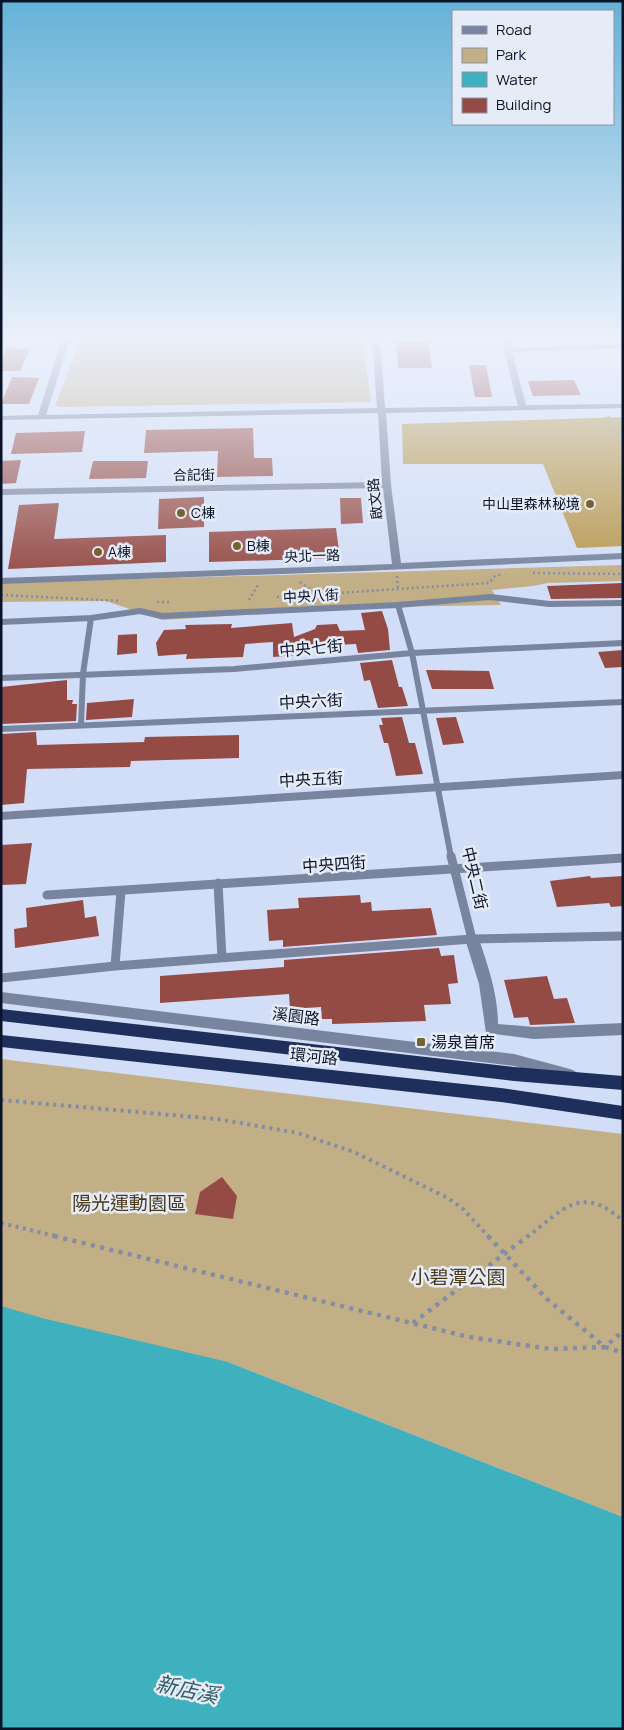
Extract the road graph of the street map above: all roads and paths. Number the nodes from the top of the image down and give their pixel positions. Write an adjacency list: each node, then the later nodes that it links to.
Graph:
1 (382, 420): 4 (street, 啟文路)
2 (610, 420): 3 (path)
3 (623, 447)
4 (387, 485): 5 (street, 合記街); 7 (street, 啟文路)
5 (1, 492)
6 (623, 556): 7 (street, 央北一路)
7 (397, 570): 11 (street, 央北一路); 14 (path)
8 (509, 573): 14 (path)
9 (528, 573): 10 (path)
10 (623, 574)
11 (1, 580)
12 (298, 580): 15 (path)
13 (260, 581): 18 (path)
14 (398, 589): 15 (path)
15 (318, 594): 17 (path)
16 (1, 595): 19 (path)
17 (268, 598)
18 (258, 599)
19 (123, 601)
20 (150, 602): 21 (path)
21 (178, 602)
22 (623, 603): 23 (lane, 中央八街)
23 (398, 605): 24 (lane, 中央八街); 27 (lane, 中央二街)
24 (90, 618): 25 (lane, 中央八街); 28 (lane)
25 (1, 622)
26 (623, 643): 27 (lane, 中央七街)
27 (412, 653): 28 (lane, 中央七街); 31 (lane, 中央二街)
28 (83, 674): 29 (lane, 中央七街); 32 (lane)
29 (1, 678)
30 (623, 702): 31 (lane, 中央六街)
31 (423, 710): 32 (lane, 中央六街); 35 (lane, 中央二街)
32 (81, 725): 33 (lane, 中央六街)
33 (1, 729)
34 (623, 775): 35 (street, 中央五街)
35 (437, 788): 36 (street, 中央五街); 38 (lane, 中央二街)
36 (1, 816)
37 (623, 858): 38 (lane, 中央四街)
38 (453, 868): 39 (lane, 中央四街); 43 (lane, 中央二街)
39 (218, 883): 40 (lane, 中央四街); 44 (lane)
40 (121, 891): 41 (lane, 中央四街); 45 (lane)
41 (47, 895)
42 (623, 936): 43 (lane)
43 (472, 939): 44 (lane); 49 (street, 中央二街)
44 (222, 958): 45 (lane)
45 (115, 966): 46 (lane)
46 (1, 978)
47 (1, 998): 51 (street, 溪園路)
48 (1, 1015): 51 (highway, 環河路)
49 (623, 1029)
50 (1, 1041): 54 (highway, 環河路)
51 (585, 1078): 52 (highway, 環河路)
52 (623, 1083)
53 (1, 1100): 57 (path)
54 (623, 1113)
55 (623, 1221): 57 (path)
56 (1, 1223): 58 (path)
57 (504, 1253): 58 (path); 60 (path)
58 (412, 1323): 60 (path)
59 (623, 1331): 60 (path)
60 (605, 1347): 61 (path)
61 (623, 1352)

